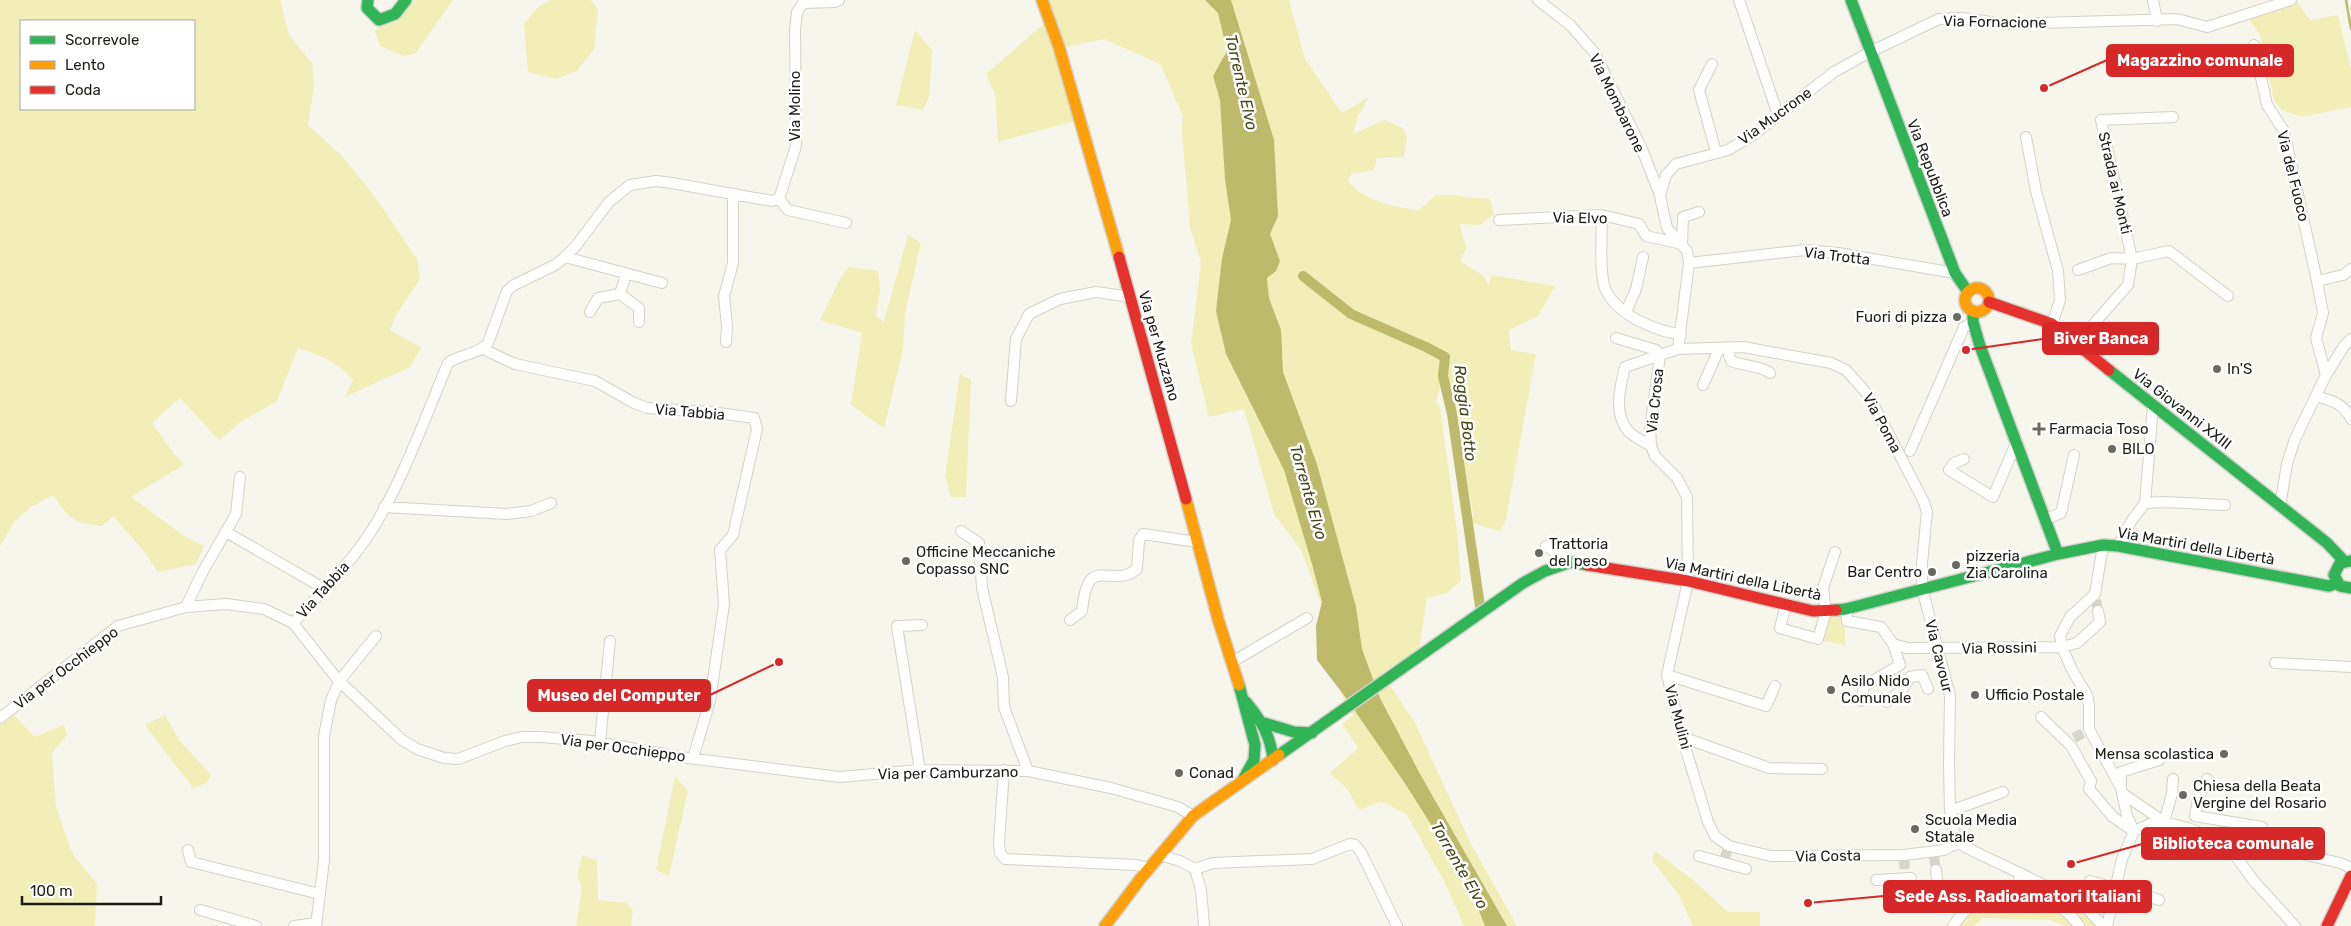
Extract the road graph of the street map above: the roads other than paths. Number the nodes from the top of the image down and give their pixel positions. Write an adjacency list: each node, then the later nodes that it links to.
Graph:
1 (368, 0): 2 (main road)
2 (406, 0)
3 (839, 0): 20 (street, Via Molino)
4 (1042, 0): 39 (main road, Via per Muzzano)
5 (1538, 0): 19 (street, Via Mombarone)
6 (1739, 0): 14 (street)
7 (1851, 0): 12 (main road, Via Repubblica)
8 (2153, 0): 10 (street)
9 (2291, 0): 10 (street, Via Fornacione)
10 (2157, 21): 12 (street, Via Fornacione)
11 (2254, 45): 34 (street, Via del Fuoco)
12 (1870, 52): 14 (street, Via Mucrone); 32 (main road, Via Repubblica)
13 (1712, 64): 17 (street)
14 (1778, 115): 17 (street, Via Mucrone)
15 (2174, 117): 28 (street, Strada ai Monti)
16 (2026, 137): 45 (street)
17 (1716, 152): 19 (street, Via Mucrone)
18 (733, 194): 20 (street); 26 (street); 49 (street)
19 (1660, 196): 25 (street, Via Mucrone)
20 (779, 199): 24 (street)
21 (1699, 212): 25 (street)
22 (1602, 215): 23 (street, Via Elvo); 25 (street, Via Elvo); 42 (street)
23 (1499, 220)
24 (846, 223)
25 (1682, 244): 29 (street)
26 (565, 257): 33 (street); 52 (street)
27 (1644, 257): 42 (street)
28 (2132, 258): 31 (street); 38 (street); 50 (street, Strada ai Monti)
29 (1689, 263): 32 (street, Via Trotta); 46 (street)
30 (2351, 269): 34 (street)
31 (2078, 270)
32 (1955, 273): 36 (main road, Via Repubblica)
33 (626, 274): 35 (street); 37 (street)
34 (2317, 281): 56 (street, Via del Fuoco)
35 (662, 283)
36 (1968, 292): 40 (main road); 43 (main road)
37 (620, 294): 41 (street); 44 (street)
38 (2228, 296)
39 (1130, 297): 59 (street); 76 (main road, Via per Muzzano)
40 (1989, 302): 43 (main road); 45 (main road, Via Giovanni XXIII)
41 (590, 312)
42 (1626, 312): 46 (street)
43 (1973, 316): 62 (main road); 64 (street)
44 (639, 322)
45 (2052, 324): 50 (main road, Via Giovanni XXIII)
46 (1681, 335): 53 (street)
47 (1616, 338): 54 (street)
48 (2351, 339): 56 (street)
49 (726, 342)
50 (2077, 343): 60 (main road, Via Giovanni XXIII)
51 (1723, 348): 53 (street, Via Poma); 55 (street); 57 (street); 86 (street, Via Poma)
52 (483, 349): 72 (street, Via Tabbia); 120 (street, Via Tabbia)
53 (1678, 349): 54 (street, Via Crosa)
54 (1660, 355): 63 (street, Via Crosa); 63 (street, Via Crosa)
55 (1770, 372)
56 (2326, 375): 58 (street)
57 (1704, 385)
58 (2316, 396): 61 (street); 71 (street)
59 (1011, 401)
60 (2152, 405): 69 (street); 71 (main road, Via Giovanni XXIII)
61 (2351, 419)
62 (2017, 441): 66 (street); 73 (main road)
63 (1651, 446): 84 (street, Via Crosa)
64 (1910, 451)
65 (2074, 455): 73 (street)
66 (1964, 459)
67 (240, 478): 75 (street)
68 (551, 503): 72 (street)
69 (2145, 503): 70 (street); 79 (street)
70 (2225, 505)
71 (2280, 506): 82 (main road, Via Giovanni XXIII)
72 (384, 508): 88 (street, Via Tabbia)
73 (2046, 519): 81 (main road)
74 (961, 531): 126 (street)
75 (226, 532): 88 (street); 90 (street)
76 (1197, 542): 95 (street); 103 (main road, Via per Muzzano)
77 (2102, 545): 79 (main road, Via Martiri della Libertà); 81 (main road, Via Martiri della Libertà); 101 (street)
78 (1546, 546): 83 (street)
79 (2118, 546): 85 (main road, Via Martiri della Libertà)
80 (1834, 552): 92 (street)
81 (2058, 554): 86 (main road, Via Martiri della Libertà)
82 (2347, 561): 85 (main road)
83 (1571, 562): 84 (main road, Via Martiri della Libertà); 116 (main road, Via Martiri della Libertà)
84 (1688, 581): 89 (main road, Via Martiri della Libertà); 106 (street, Via Mulini)
85 (2337, 583): 87 (main road, Via Martiri della Libertà)
86 (1922, 588): 91 (main road, Via Martiri della Libertà); 102 (street, Via Cavour)
87 (2351, 588)
88 (325, 589): 96 (street, Via Tabbia)
89 (1786, 604): 92 (main road, Via Martiri della Libertà); 92 (street)
90 (186, 607): 96 (street, Via per Occhieppo); 114 (street, Via per Occhieppo)
91 (1846, 609): 92 (main road, Via Martiri della Libertà); 100 (street)
92 (1826, 611)
93 (2098, 611): 101 (street)
94 (1307, 618): 103 (street)
95 (1070, 620)
96 (293, 623): 107 (street, Via per Occhieppo)
97 (922, 625): 124 (street)
98 (376, 636): 107 (street)
99 (610, 640): 118 (street)
100 (1893, 644): 102 (street, Via Rossini); 111 (street)
101 (2062, 647): 102 (street, Via Rossini); 131 (street)
102 (1937, 648): 133 (street, Via Cavour)
103 (1232, 662): 110 (main road, Via per Muzzano)
104 (2275, 663): 105 (street)
105 (2351, 667)
106 (1667, 675): 108 (street); 117 (street, Via Mulini)
107 (340, 680): 118 (street, Via per Occhieppo); 153 (street)
108 (1775, 686)
109 (1928, 689): 112 (street)
110 (1244, 700): 115 (main road, Via per Muzzano); 119 (main road, Via per Muzzano)
111 (1861, 701)
112 (1887, 702)
113 (2040, 717): 136 (street)
114 (0, 718)
115 (1264, 723): 116 (main road); 121 (main road, Via per Muzzano)
116 (1312, 734): 121 (main road)
117 (1682, 737): 123 (street); 141 (street, Via Mulini)
118 (600, 742): 120 (street, Via per Occhieppo)
119 (1255, 744): 121 (main road); 130 (main road, Via per Muzzano)
120 (694, 758): 127 (street, Via per Occhieppo)
121 (1273, 760): 130 (main road)
122 (2159, 760): 131 (street)
123 (1822, 769)
124 (920, 770): 125 (street, Via per Camburzano); 127 (street, Via per Camburzano)
125 (1004, 770): 126 (street, Via per Camburzano); 144 (street)
126 (1028, 771): 134 (street, Via per Camburzano)
127 (816, 775)
128 (2173, 779): 135 (street)
129 (2207, 779): 137 (street)
130 (1242, 781): 134 (main road)
131 (2122, 790): 135 (street); 136 (street)
132 (2003, 792): 133 (street)
133 (1950, 811): 138 (street, Via Cavour)
134 (1193, 816): 142 (main road)
135 (2164, 822): 136 (street); 137 (street)
136 (2134, 831): 152 (street)
137 (2215, 837): 139 (street)
138 (1959, 842): 141 (street, Via Costa); 150 (street)
139 (2226, 843): 145 (street); 166 (street)
140 (188, 850): 153 (street)
141 (1726, 854): 143 (street); 146 (street)
142 (1160, 855): 144 (main road); 147 (street)
143 (1699, 856)
144 (1149, 868): 160 (main road)
145 (2351, 868)
146 (1746, 869)
147 (1195, 870): 161 (street); 162 (street)
148 (2351, 876): 167 (main road)
149 (1907, 877): 151 (street)
150 (2020, 878): 155 (street); 163 (street); 164 (street)
151 (1876, 880)
152 (2118, 887): 154 (street); 155 (street); 165 (street)
153 (320, 894): 157 (street)
154 (2160, 900)
155 (2082, 903): 165 (street)
156 (200, 910): 158 (street)
157 (316, 925): 159 (street)
158 (256, 926)
159 (294, 926)
160 (1105, 926)
161 (1204, 926)
162 (1397, 926)
163 (1953, 926)
164 (2079, 926)
165 (2105, 926)
166 (2295, 926)
167 (2327, 926)

